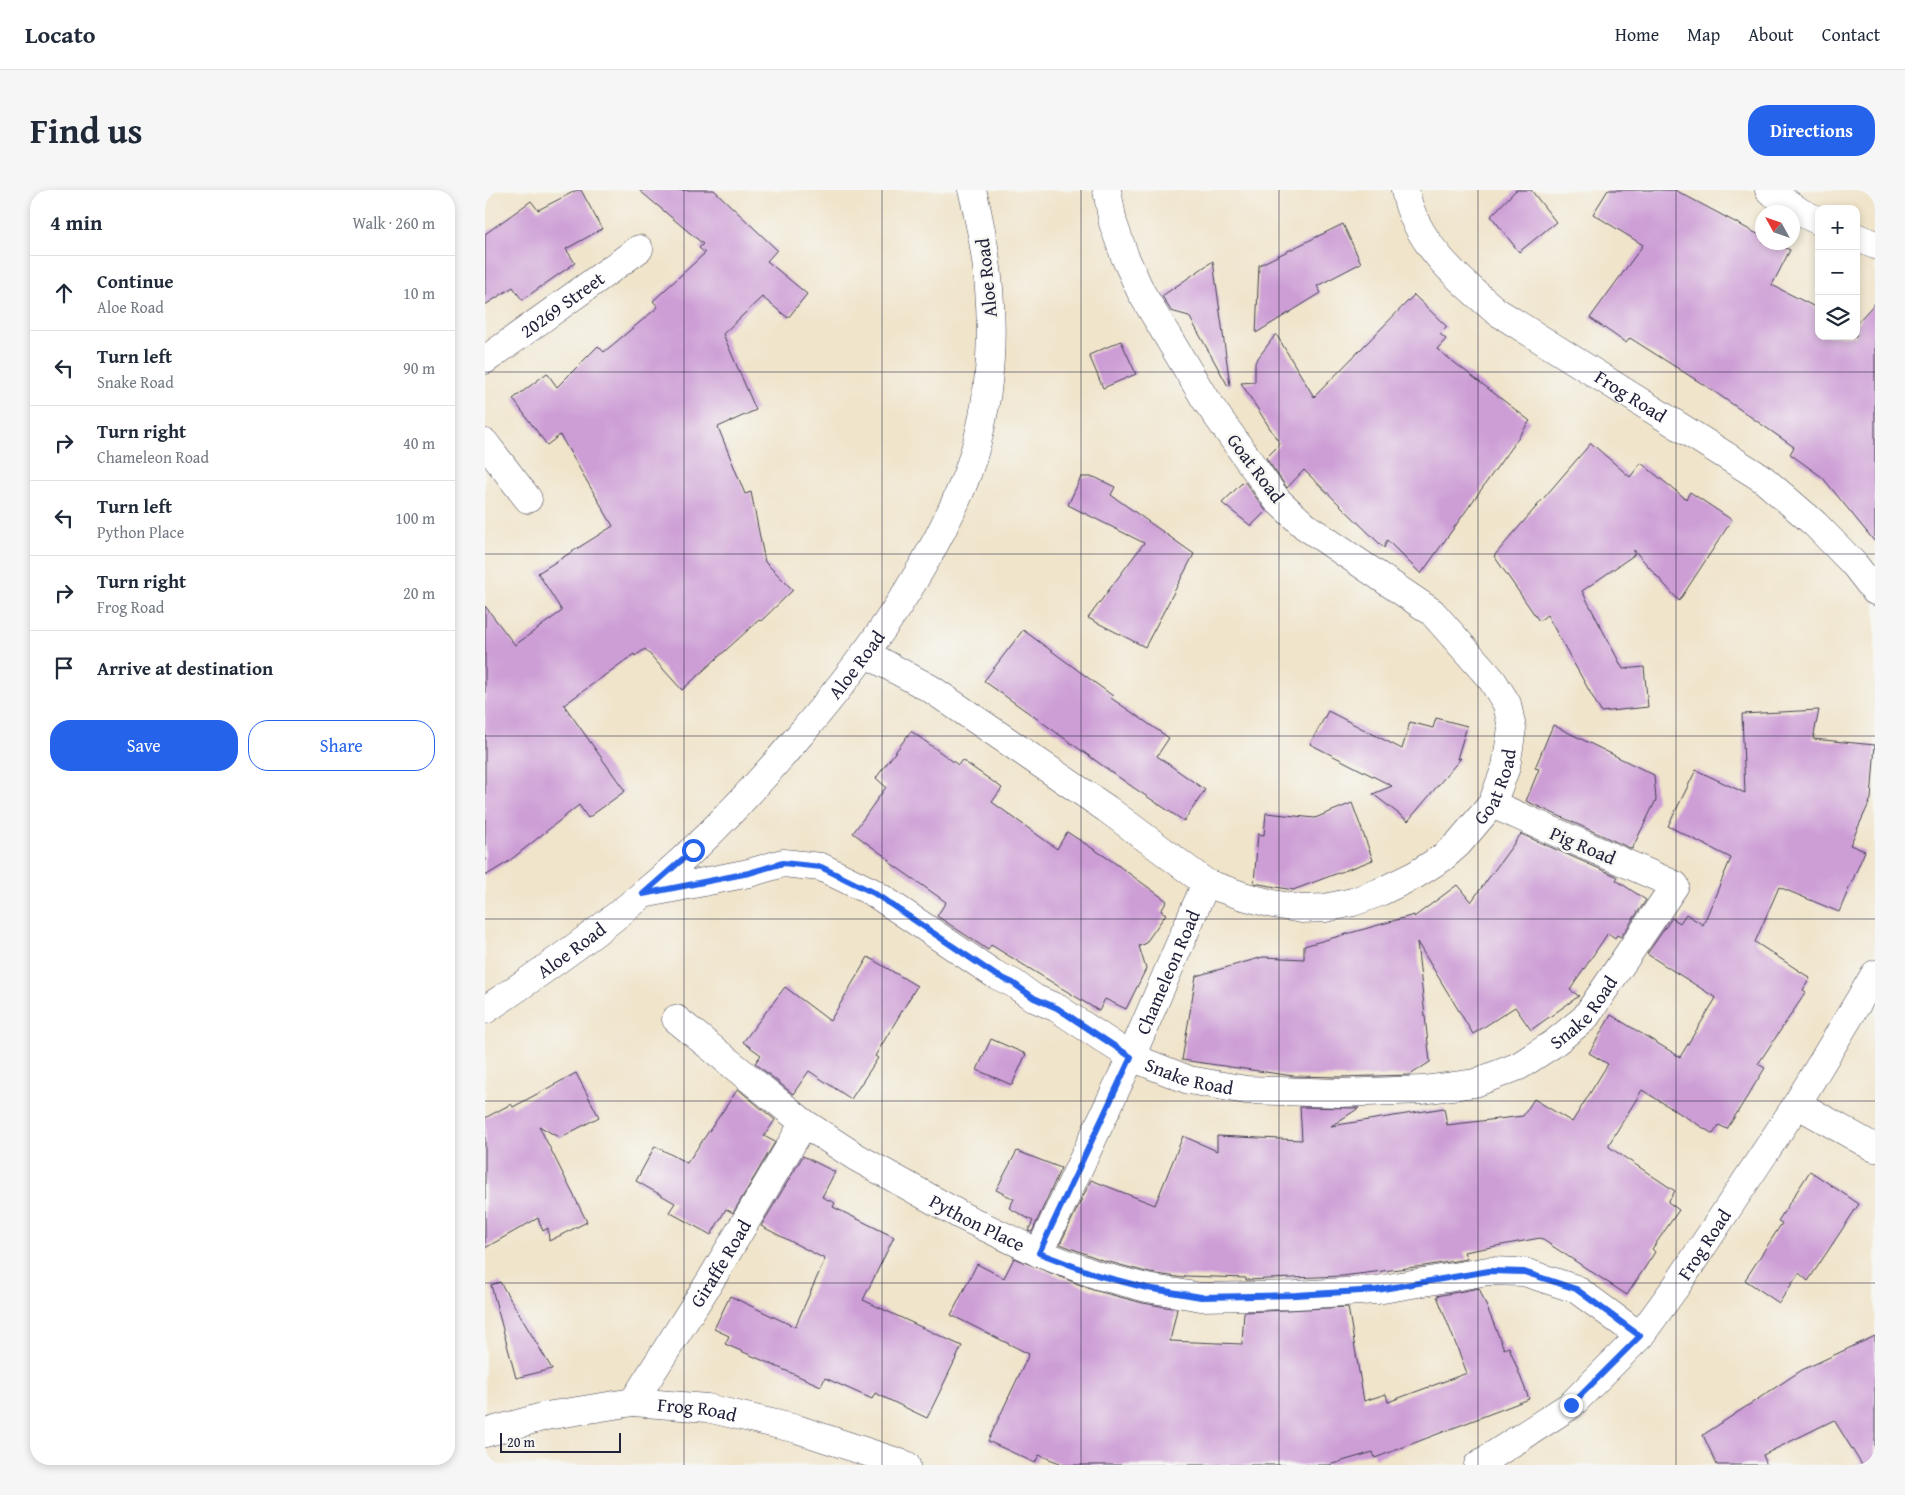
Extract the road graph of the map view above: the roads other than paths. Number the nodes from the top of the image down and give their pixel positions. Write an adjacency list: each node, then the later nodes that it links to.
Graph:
1 (972, 190): 13 (street, Aloe Road)
2 (1107, 190): 14 (street, Goat Road)
3 (1405, 190): 12 (street, Frog Road)
4 (1769, 190): 5 (street)
5 (1815, 219)
6 (1860, 239): 7 (street)
7 (1875, 246)
8 (639, 249): 9 (street, 20269 Street)
9 (485, 360)
10 (485, 443): 11 (street)
11 (528, 499)
12 (1875, 591)
13 (865, 653): 15 (street, Goat Road); 17 (street, Aloe Road)
14 (1492, 804): 15 (street, Goat Road); 16 (street, Pig Road)
15 (1206, 882): 21 (street, Chameleon Road)
16 (1675, 885): 21 (street, Snake Road)
17 (643, 894): 19 (street, Aloe Road); 21 (street, Snake Road)
18 (1875, 974): 22 (street, Frog Road)
19 (485, 1010)
20 (676, 1019): 23 (street, Python Place)
21 (1131, 1057): 25 (street, Chameleon Road)
22 (1797, 1104): 24 (street); 26 (street, Frog Road)
23 (804, 1123): 25 (street, Python Place); 27 (street, Giraffe Road)
24 (1875, 1148)
25 (1039, 1253): 26 (street, Python Place)
26 (1640, 1336): 30 (street, Frog Road)
27 (633, 1402): 28 (street, Frog Road); 29 (street, Frog Road)
28 (485, 1433)
29 (906, 1465)
30 (1478, 1465)

